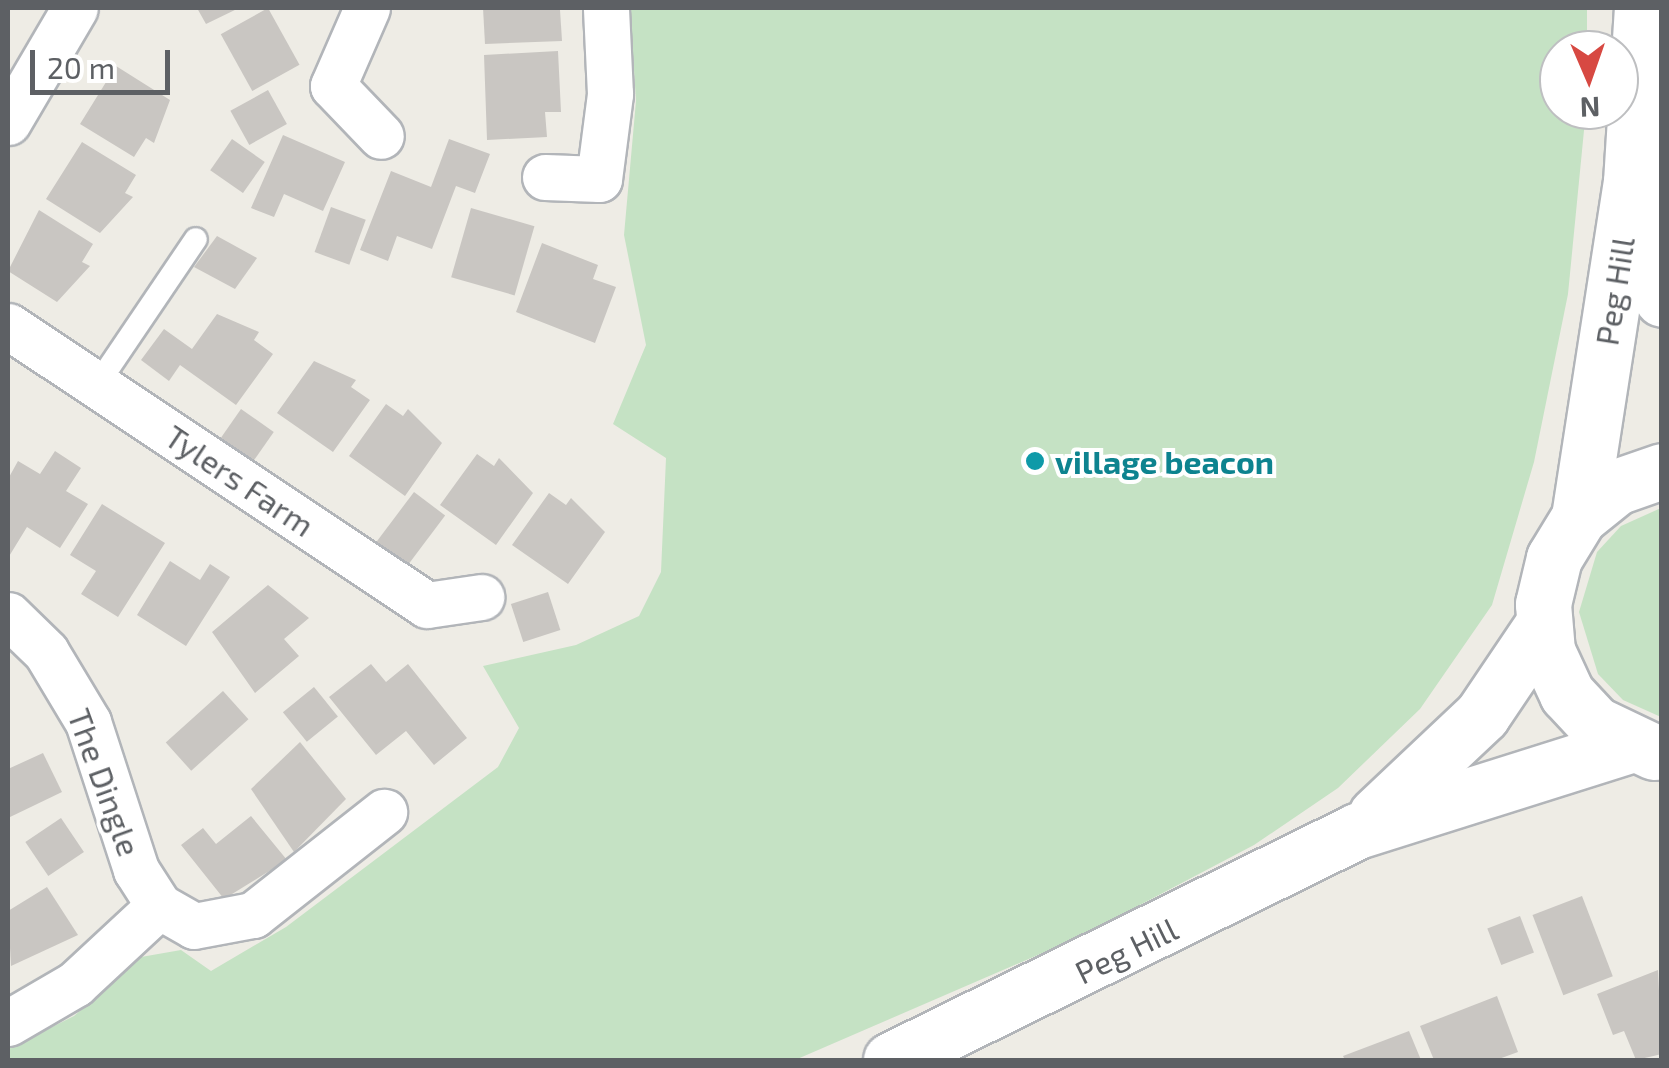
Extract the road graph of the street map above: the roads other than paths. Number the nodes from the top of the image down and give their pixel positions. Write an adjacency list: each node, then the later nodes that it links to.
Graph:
1 (75, 8): 5 (street)
2 (367, 8): 6 (street)
3 (606, 8): 7 (street)
4 (1642, 8): 8 (main road, Peg Hill)
5 (8, 122)
6 (382, 136)
7 (545, 177)
8 (1631, 182): 10 (main road, Peg Hill); 14 (main road, Peg Hill)
9 (196, 239): 12 (lane)
10 (1662, 299)
11 (8, 326): 12 (street, Tylers Farm)
12 (97, 385): 15 (street, Tylers Farm)
13 (1662, 471): 14 (main road)
14 (1579, 517): 17 (main road)
15 (481, 598)
16 (8, 616): 21 (street, The Dingle)
17 (1544, 623): 18 (main road); 20 (main road)
18 (1645, 750): 20 (main road)
19 (384, 812): 21 (street)
20 (1357, 831): 23 (main road, Peg Hill)
21 (159, 906): 22 (street)
22 (8, 1023)
23 (890, 1060)

